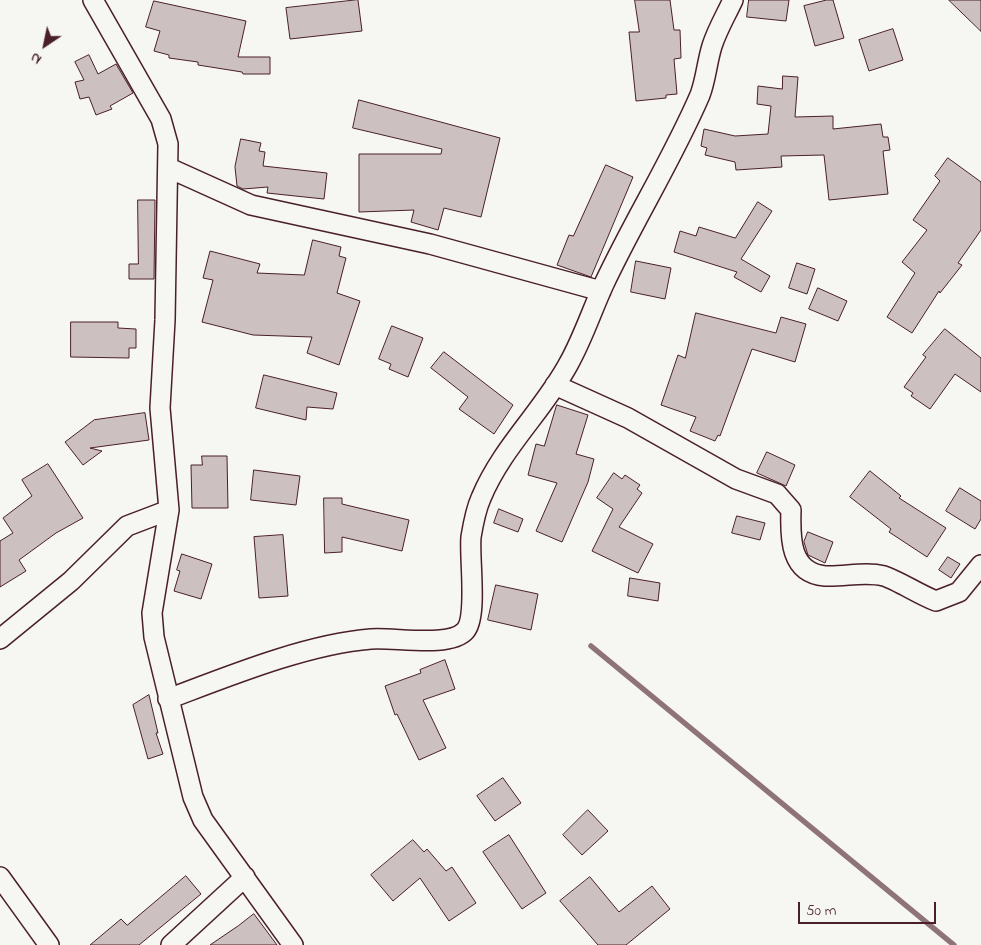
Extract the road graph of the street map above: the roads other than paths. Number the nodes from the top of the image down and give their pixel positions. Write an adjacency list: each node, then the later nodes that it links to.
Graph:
1 (93, 0): 3 (street)
2 (733, 0): 4 (street)
3 (168, 168): 4 (street); 6 (street)
4 (601, 291): 5 (street)
5 (555, 385): 7 (street); 9 (street)
6 (168, 510): 8 (street); 9 (street)
7 (981, 565)
8 (0, 639)
9 (168, 699): 11 (street)
10 (0, 877): 12 (street)
11 (245, 877): 13 (street); 14 (street)
12 (49, 945)
13 (171, 945)
14 (293, 945)

